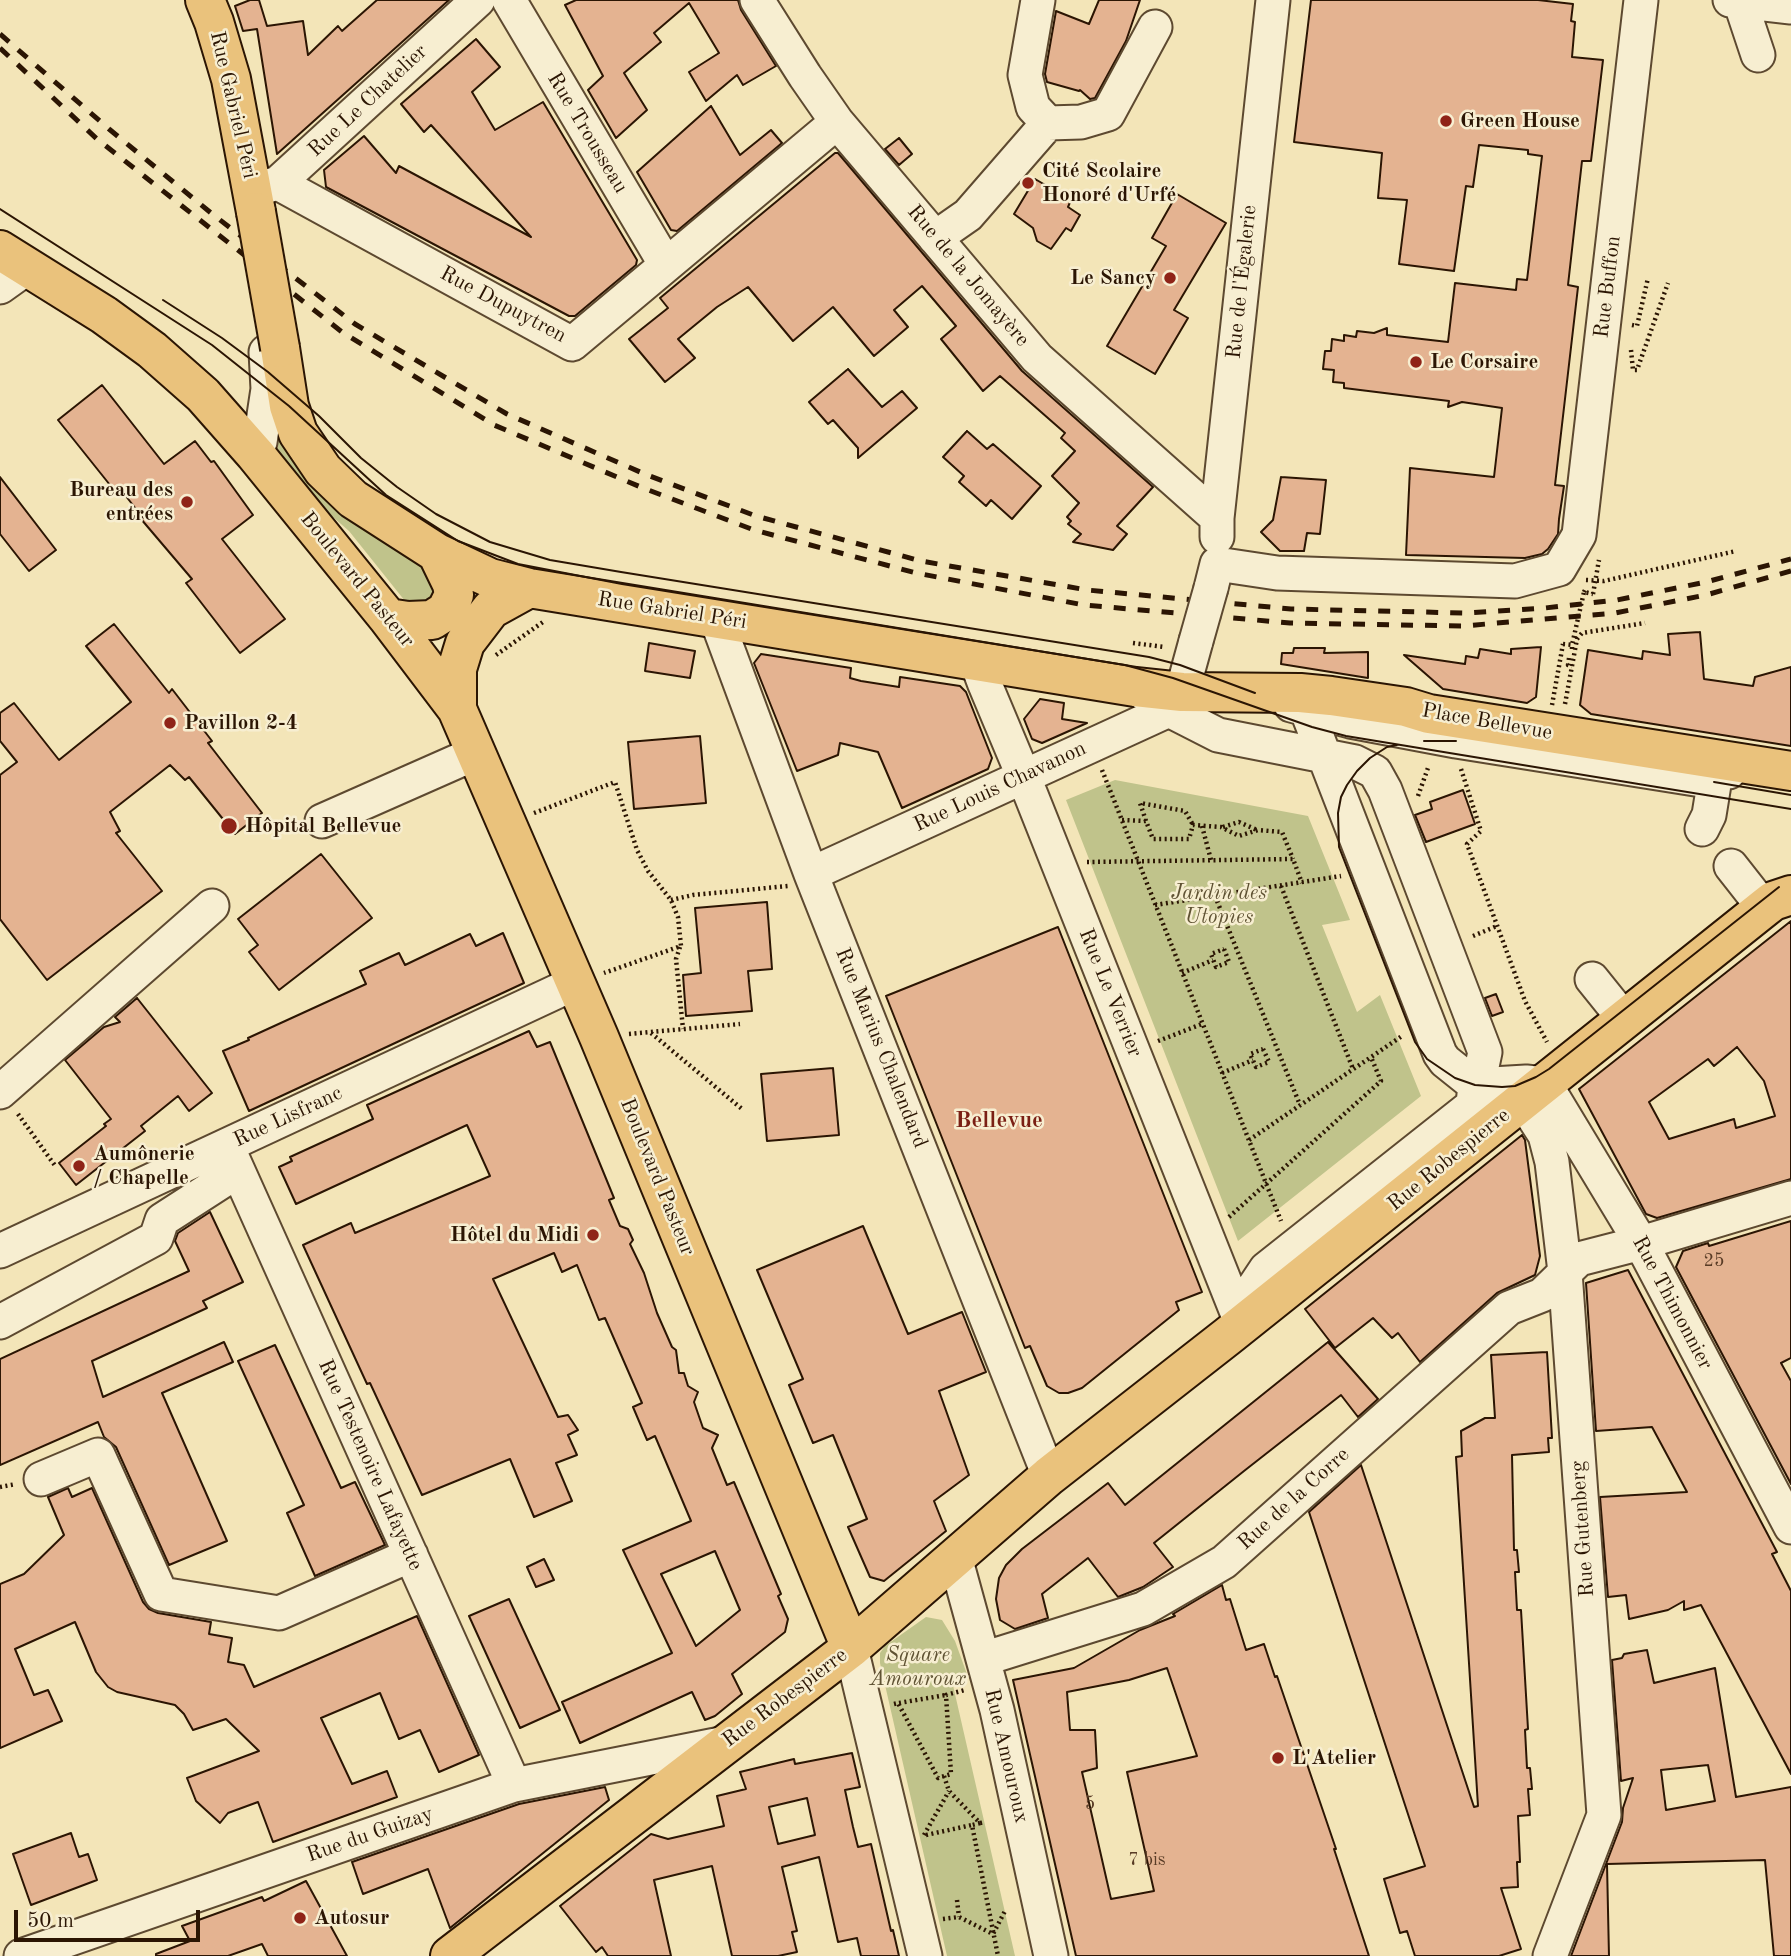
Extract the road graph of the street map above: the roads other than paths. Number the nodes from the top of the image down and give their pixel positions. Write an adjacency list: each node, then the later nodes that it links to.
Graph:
1 (191, 0): 15 (street, Rue Gabriel Péri)
2 (205, 0): 15 (main road, Rue Gabriel Péri)
3 (478, 0): 15 (street, Rue Le Chatelier)
4 (509, 0): 17 (street, Rue Trousseau)
5 (757, 0): 13 (street, Rue de la Jomayère)
6 (1038, 0): 14 (street)
7 (1273, 0): 21 (street, Rue de l'Égalerie)
8 (1641, 0): 23 (street, Rue Buffon)
9 (1730, 0): 10 (street)
10 (1740, 1): 11 (street); 11 (street)
11 (1784, 4)
12 (1155, 27): 14 (street)
13 (837, 122): 16 (street, Rue de la Jomayère); 17 (street, Rue Dupuytren)
14 (1048, 123): 16 (street)
15 (257, 198): 17 (street, Rue Dupuytren); 19 (main road, Rue Gabriel Péri, bridge)
16 (935, 238): 21 (street, Rue de la Jomayère)
17 (666, 265)
18 (9, 268): 20 (main road, Boulevard Pasteur)
19 (273, 350): 20 (street); 22 (main road, Rue Gabriel Péri)
20 (255, 454): 25 (main road, Boulevard Pasteur)
21 (1217, 518): 23 (street, Rue de l'Égalerie)
22 (437, 553): 24 (main road, Rue Gabriel Péri); 25 (main road)
23 (1214, 576): 28 (street, Rue de l'Égalerie, bridge)
24 (529, 588): 26 (main road, Rue Gabriel Péri); 30 (main road, Boulevard Pasteur)
25 (388, 618): 30 (main road, Boulevard Pasteur)
26 (716, 618): 27 (main road, Rue Gabriel Péri); 39 (street, Rue Marius Chalendard)
27 (983, 662): 28 (main road, Rue Gabriel Péri); 34 (street, Rue Le Verrier)
28 (1176, 701): 29 (main road, Place Bellevue); 32 (street); 34 (street, Rue Louis Chavanon)
29 (1303, 701): 32 (street); 33 (main road, Place Bellevue); 35 (street)
30 (457, 709): 31 (main road, Boulevard Pasteur)
31 (476, 753): 36 (street); 43 (main road, Boulevard Pasteur)
32 (1325, 757): 47 (street); 47 (street)
33 (1790, 771): 35 (street)
34 (1023, 775): 39 (street, Rue Louis Chavanon); 54 (street, Rue Le Verrier)
35 (1714, 782): 37 (street)
36 (322, 821)
37 (1702, 830)
38 (1731, 866): 40 (street)
39 (811, 874): 55 (street, Rue Marius Chalendard)
40 (1780, 894): 44 (main road)
41 (212, 906): 46 (street)
42 (1592, 979): 44 (street)
43 (575, 984): 48 (street, Rue Lisfranc); 60 (main road, Boulevard Pasteur)
44 (1625, 1020): 45 (main road)
45 (1540, 1079): 47 (street, Rue Robespierre); 50 (street, Rue Thimonnier); 52 (street, Rue Gutenberg); 54 (main road, Rue Robespierre)
46 (0, 1091)
47 (1474, 1096): 54 (street, Rue Robespierre)
48 (232, 1158): 51 (street, Rue Lisfranc); 53 (street); 58 (street, Rue Testenoire Lafayette)
49 (1791, 1198): 50 (street, Rue de la Corre)
50 (1641, 1243): 52 (street, Rue de la Corre); 57 (street, Rue Thimonnier)
51 (0, 1251)
52 (1565, 1272): 61 (street, Rue de la Corre); 68 (street, Rue Gutenberg)
53 (0, 1322)
54 (1242, 1325): 55 (main road, Rue Robespierre)
55 (1049, 1476): 59 (main road, Rue Robespierre)
56 (41, 1479): 58 (street)
57 (1791, 1527)
58 (411, 1555): 63 (street, Rue Testenoire Lafayette)
59 (955, 1557): 60 (main road, Rue Robespierre); 61 (street, Rue Amouroux)
60 (851, 1648): 62 (main road, Rue Robespierre); 66 (street)
61 (983, 1659): 67 (street, Rue Amouroux)
62 (726, 1743): 63 (street, Rue du Guizay); 65 (main road, Rue Robespierre)
63 (514, 1785): 64 (street, Rue du Guizay)
64 (21, 1956)
65 (450, 1956)
66 (925, 1956)
67 (1051, 1956)
68 (1550, 1956)

